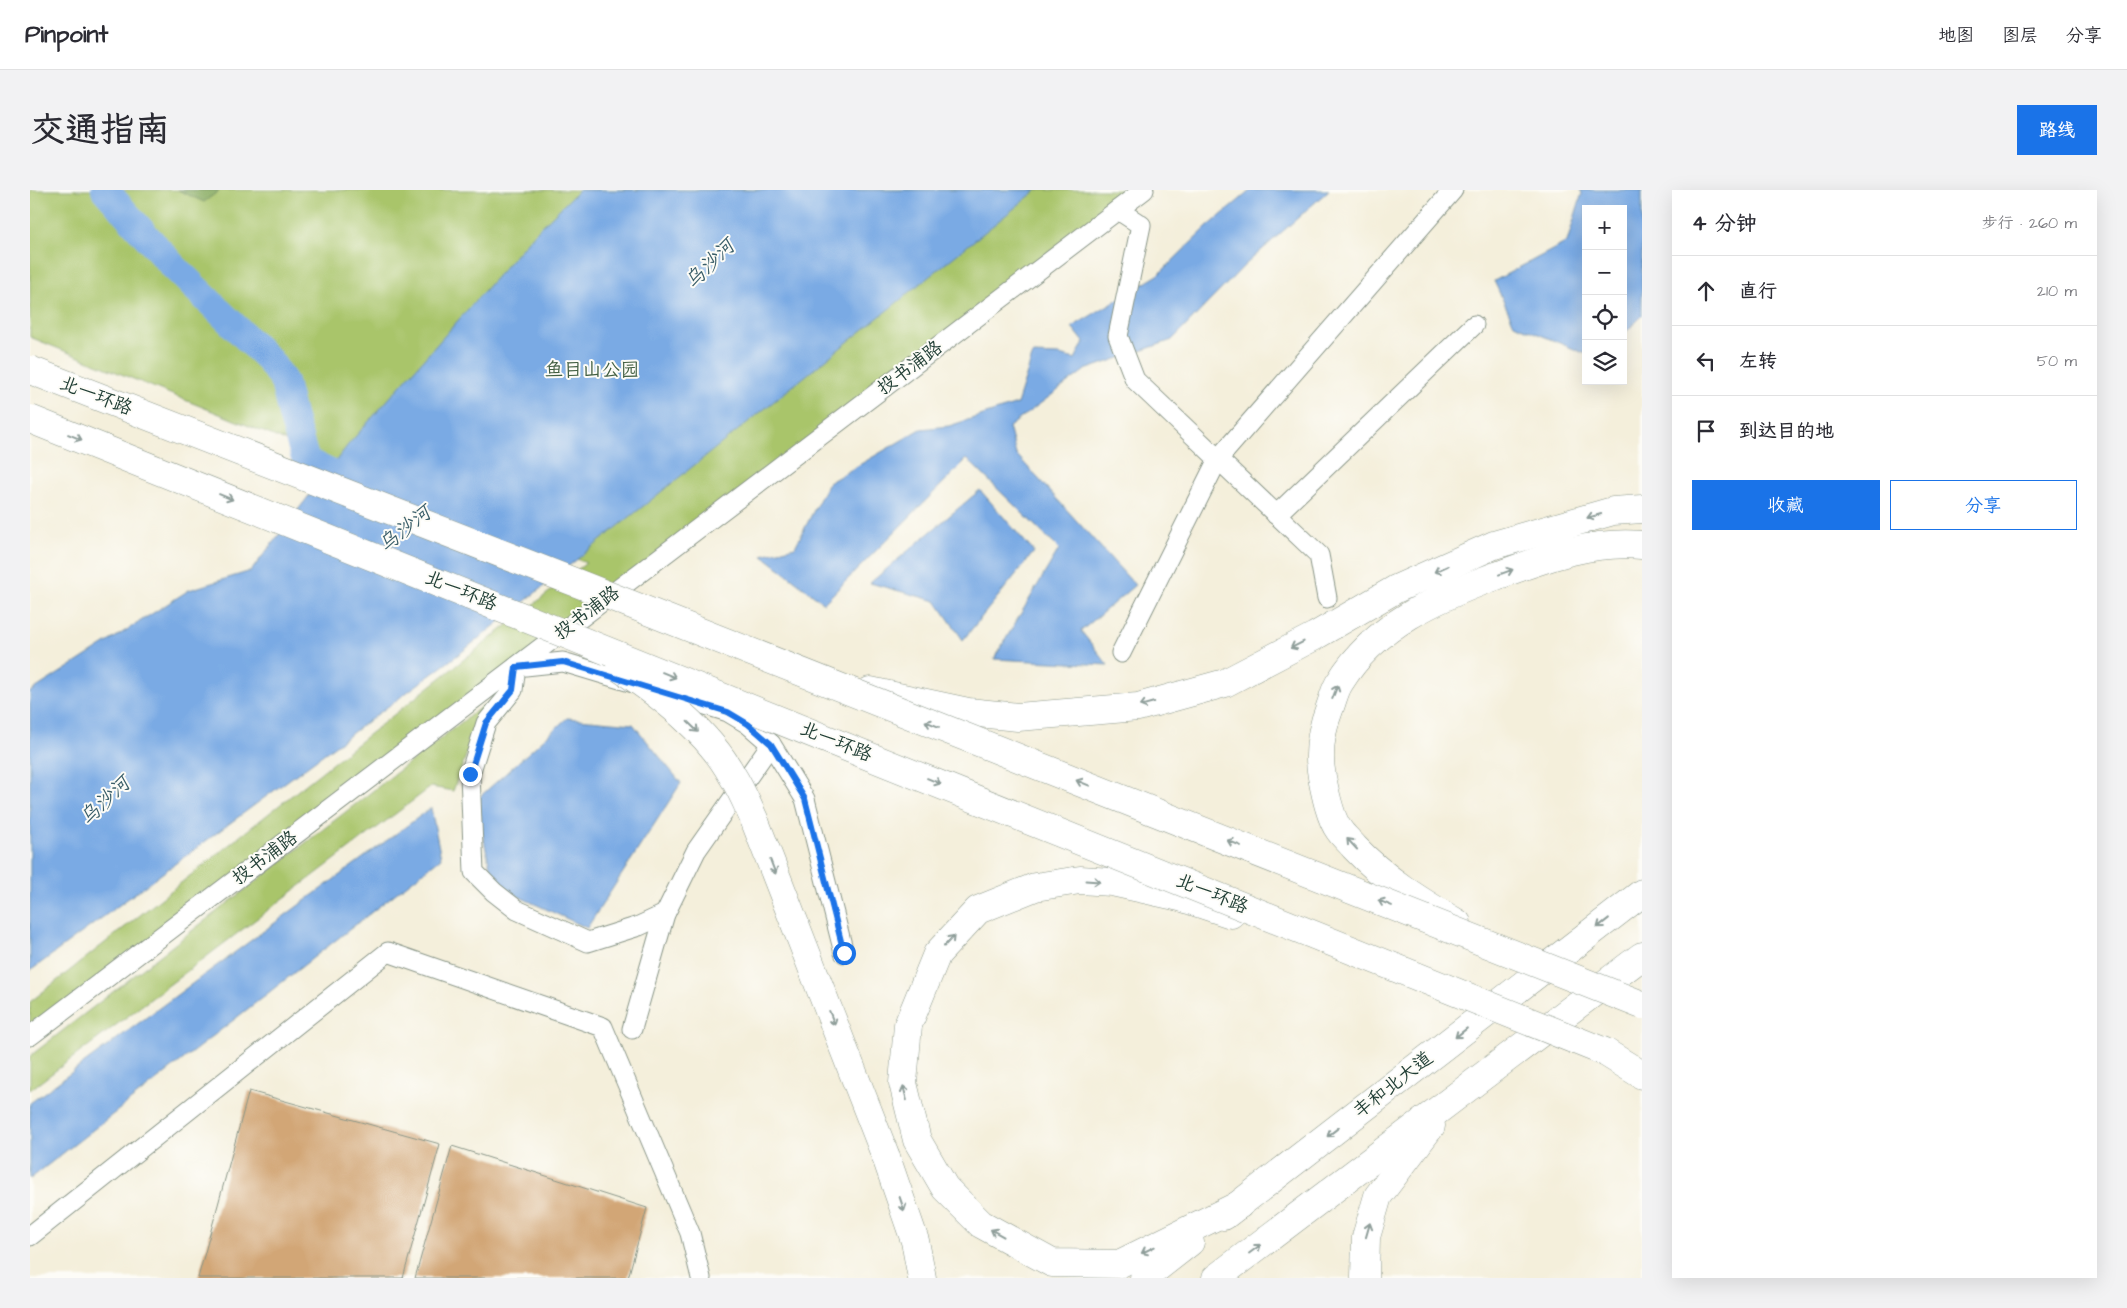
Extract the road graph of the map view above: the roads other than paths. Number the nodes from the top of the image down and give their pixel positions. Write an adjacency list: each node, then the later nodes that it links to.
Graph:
1 (1144, 190): 3 (street, 投书浦路)
2 (1453, 190): 7 (street)
3 (1118, 210): 7 (street); 14 (street, 投书浦路)
4 (1474, 325): 9 (street)
5 (30, 370): 15 (highway, 北一环路, bridge)
6 (30, 419): 10 (highway, 北一环路, one-way to 10, bridge)
7 (1218, 459): 9 (street); 13 (street)
8 (1642, 509): 15 (highway, one-way to 15, bridge)
9 (1276, 515): 12 (street)
10 (343, 544): 22 (highway, 北一环路, one-way to 22, bridge); 33 (highway, one-way to 33, bridge)
11 (1642, 545): 19 (highway, one-way to 11, bridge)
12 (1327, 598)
13 (1121, 653)
14 (516, 667): 16 (street); 18 (street); 25 (street, 投书浦路)
15 (829, 683): 19 (highway, 北一环路, one-way to 15, bridge)
16 (771, 744): 18 (street); 20 (street)
17 (1642, 893): 30 (highway, 丰和北大道, one-way to 30)
18 (665, 914): 24 (street)
19 (1506, 951): 23 (highway, 北一环路, bridge)
20 (844, 953)
21 (1642, 956): 29 (highway)
22 (1432, 983): 26 (highway, 北一环路, bridge); 30 (highway, one-way to 22, bridge)
23 (1642, 1005)
24 (632, 1029)
25 (30, 1036)
26 (1605, 1052): 27 (highway, 北一环路); 28 (highway)
27 (1642, 1066)
28 (1642, 1075)
29 (1450, 1101): 35 (highway, one-way to 29); 36 (highway, one-way to 29)
30 (1239, 1205): 34 (highway, 丰和北大道)
31 (30, 1236): 32 (street)
32 (701, 1278)
33 (922, 1278)
34 (1144, 1278)
35 (1216, 1278)
36 (1365, 1278)

